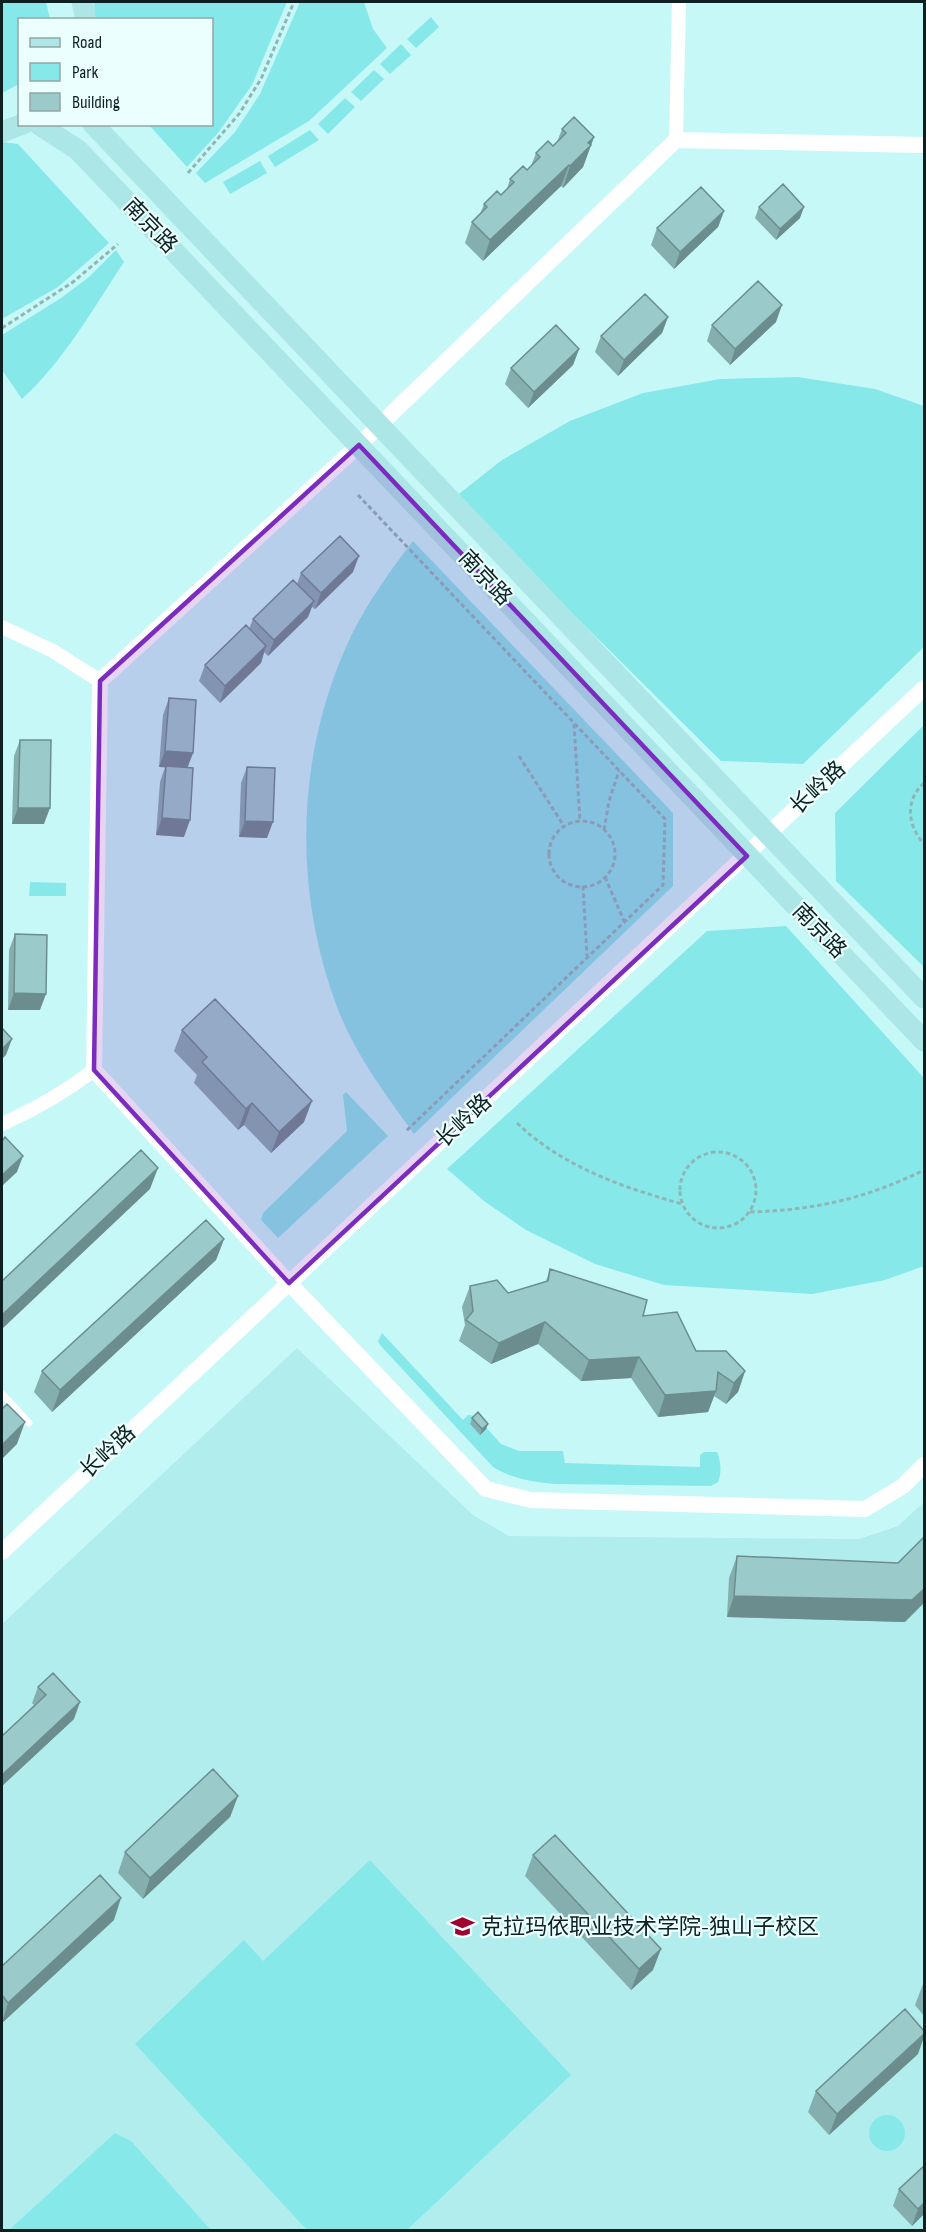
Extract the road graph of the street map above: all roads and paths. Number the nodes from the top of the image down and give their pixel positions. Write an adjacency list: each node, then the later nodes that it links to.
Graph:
1 (82, 2): 4 (main road)
2 (294, 2): 11 (path)
3 (679, 2): 9 (street)
4 (86, 18)
5 (18, 126): 8 (main road)
6 (41, 126): 15 (main road, 南京路)
7 (95, 126): 14 (main road, 南京路)
8 (2, 132)
9 (676, 140): 10 (street); 14 (street)
10 (924, 145)
11 (188, 173)
12 (118, 244): 13 (path)
13 (2, 328)
14 (378, 426): 15 (street); 27 (main road, 南京路)
15 (359, 445): 18 (street); 29 (main road, 南京路)
16 (358, 495): 20 (path)
17 (2, 627): 18 (street)
18 (100, 681): 36 (street)
19 (924, 688): 27 (street, 长岭路)
20 (574, 723): 22 (path); 24 (path)
21 (519, 756): 25 (path)
22 (620, 771): 26 (path); 32 (path)
23 (924, 783): 28 (path)
24 (580, 821): 25 (path); 26 (path)
25 (564, 826): 31 (path)
26 (604, 830): 30 (path)
27 (769, 835): 29 (street, 长岭路); 34 (main road, 南京路)
28 (924, 844)
29 (747, 856): 35 (main road, 南京路); 43 (street, 长岭路)
30 (605, 877): 31 (path); 32 (path)
31 (583, 886): 33 (path)
32 (624, 921): 33 (path)
33 (587, 956): 39 (path)
34 (924, 998)
35 (924, 1041)
36 (94, 1070): 37 (street); 43 (street)
37 (2, 1124)
38 (517, 1124): 41 (path)
39 (406, 1131)
40 (924, 1170): 42 (path)
41 (682, 1204): 42 (path); 42 (path)
42 (750, 1212)
43 (290, 1283): 46 (street); 47 (street, 长岭路)
44 (2, 1394): 45 (lane)
45 (28, 1423)
46 (924, 1465)
47 (2, 1552)

